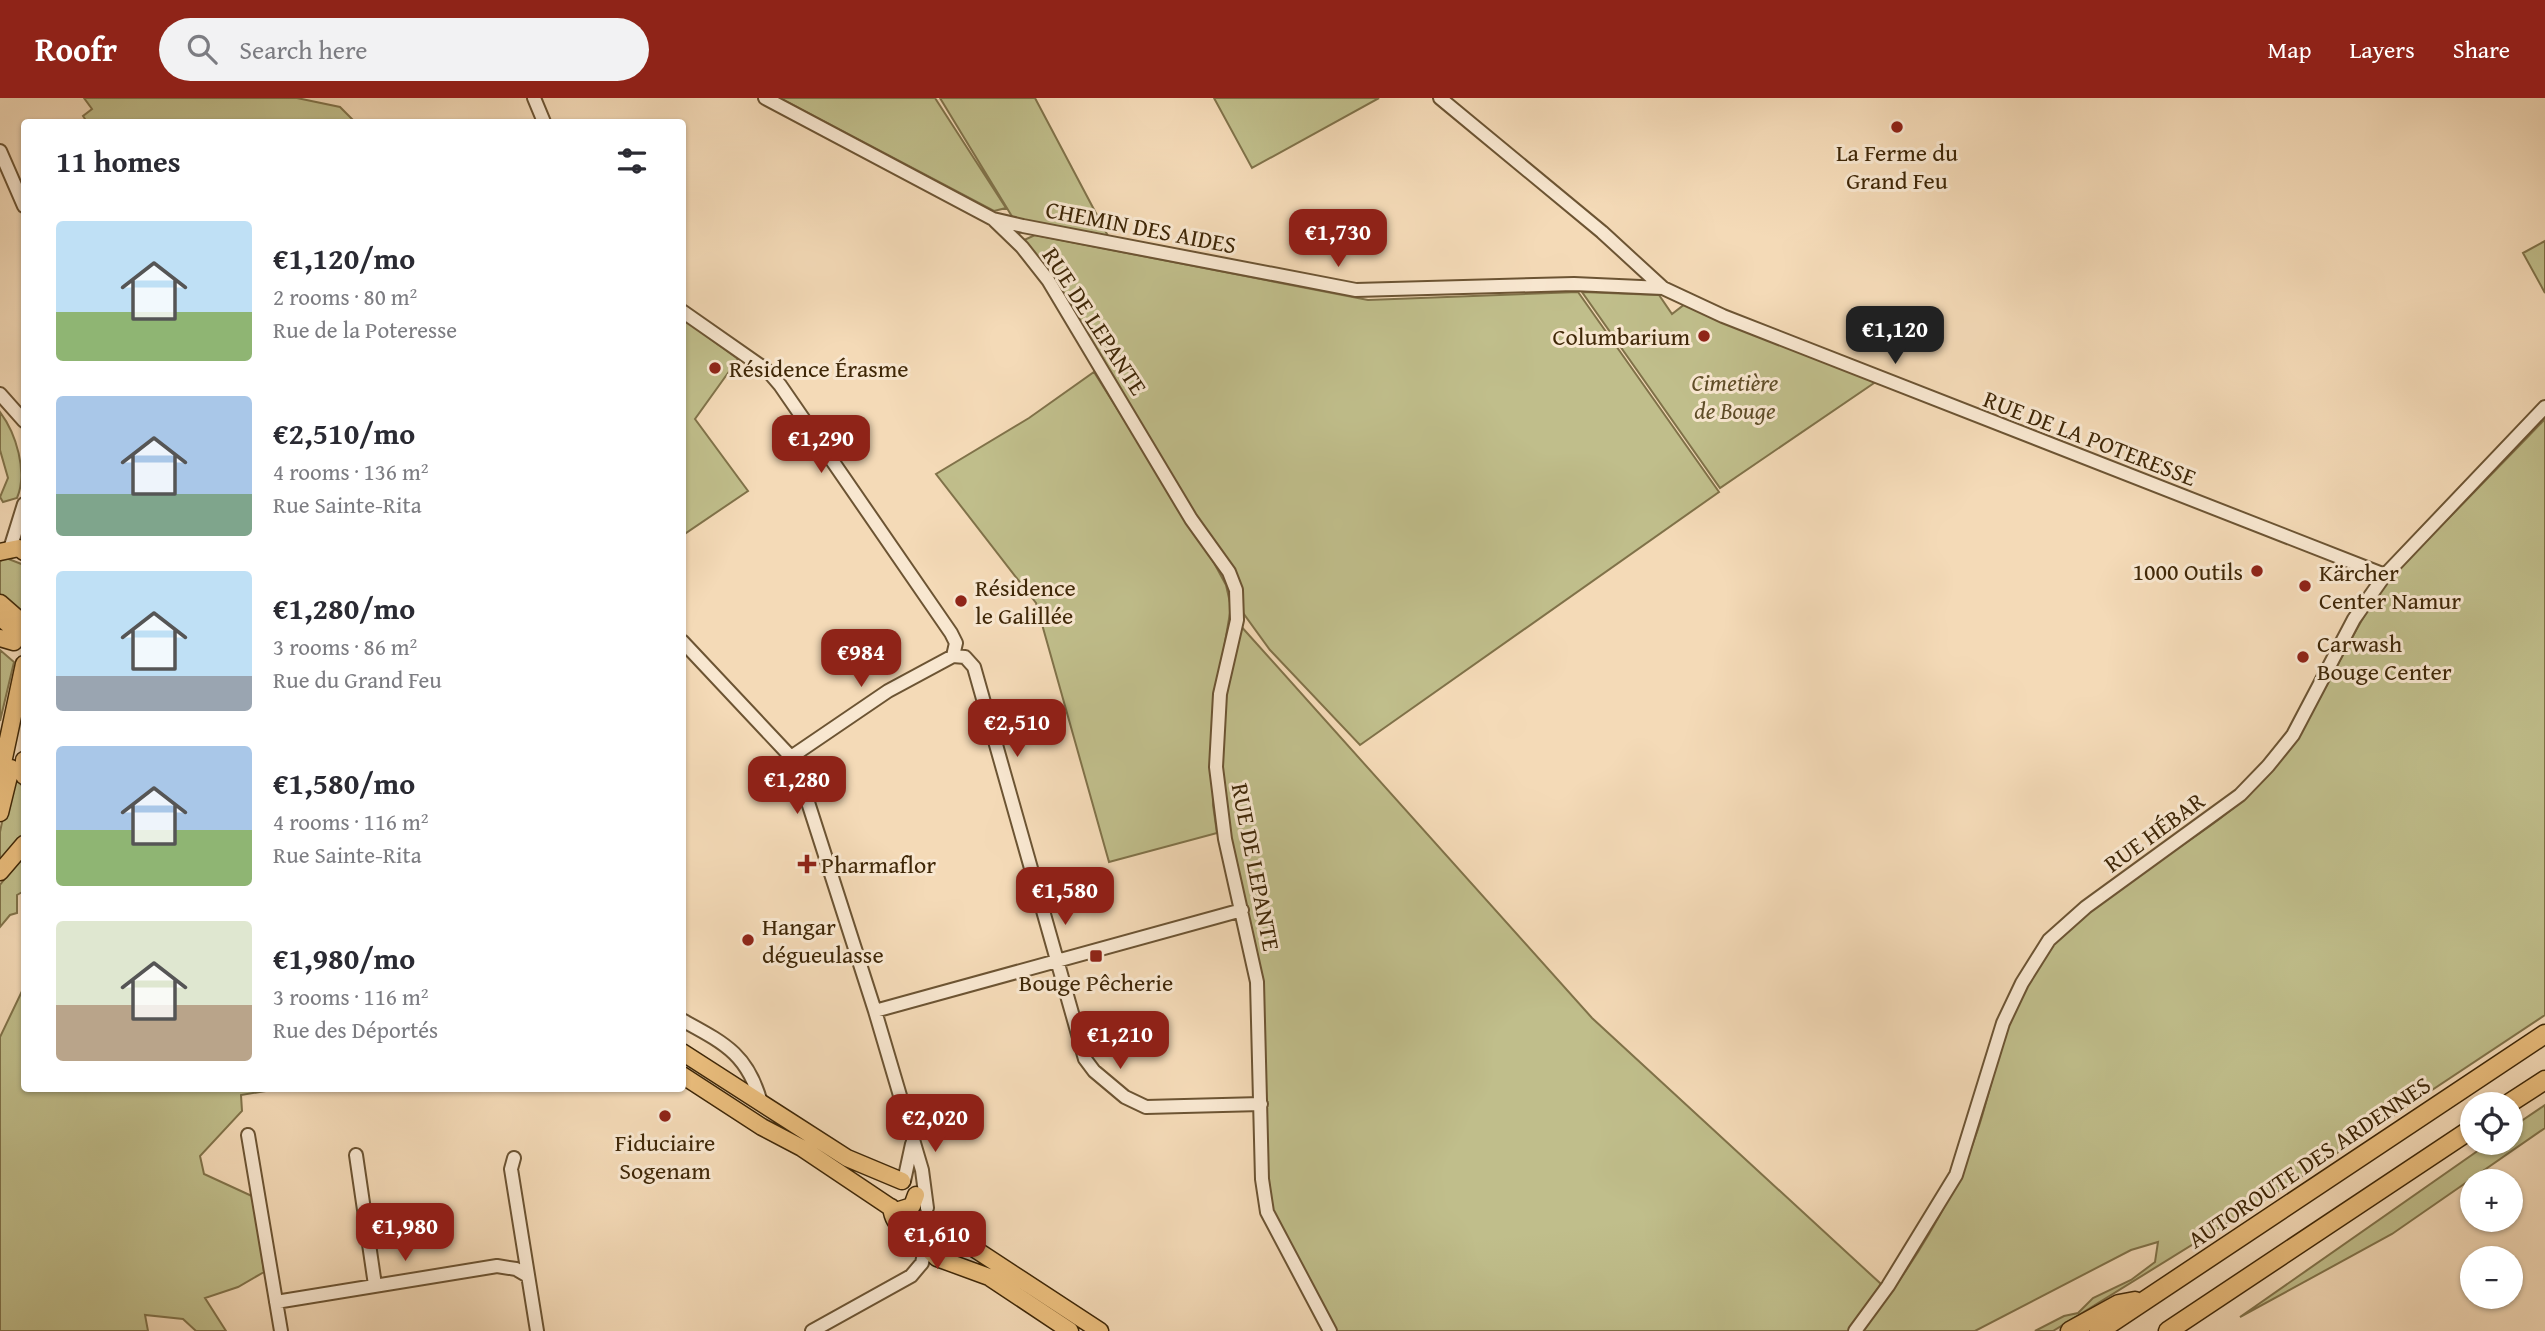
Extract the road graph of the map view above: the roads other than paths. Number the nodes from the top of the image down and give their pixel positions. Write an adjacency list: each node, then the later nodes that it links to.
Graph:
1 (534, 98): 4 (street)
2 (765, 98): 7 (street, CHEMIN DES AIDES)
3 (1440, 98): 8 (street, RUE DE LA POTERESSE)
4 (543, 119)
5 (0, 151): 6 (street)
6 (21, 199)
7 (993, 219): 8 (street, CHEMIN DES AIDES); 28 (street, RUE DE LEPANTE)
8 (1663, 288): 15 (street, RUE DE LA POTERESSE)
9 (686, 314): 20 (street)
10 (0, 394): 12 (street)
11 (2545, 407): 15 (street, RUE HÉBAR)
12 (21, 418)
13 (21, 518): 14 (street)
14 (14, 551)
15 (2385, 575): 59 (street, RUE HÉBAR)
16 (0, 603): 18 (main road)
17 (0, 617): 18 (main road)
18 (15, 634)
19 (686, 645): 23 (street)
20 (953, 656): 23 (street); 29 (street)
21 (20, 705): 22 (main road); 24 (main road); 25 (main road)
22 (0, 731)
23 (791, 757): 30 (street)
24 (0, 777)
25 (0, 813)
26 (21, 848): 27 (main road)
27 (0, 872)
28 (1242, 910): 29 (street); 38 (street, RUE DE LEPANTE)
29 (1056, 959): 30 (street); 38 (street)
30 (875, 1011): 41 (street)
31 (686, 1022): 37 (street)
32 (2545, 1034): 51 (highway, AUTOROUTE DES ARDENNES)
33 (686, 1055): 37 (main road)
34 (686, 1078): 45 (main road)
35 (2545, 1080): 36 (highway)
36 (2523, 1094)
37 (761, 1103): 44 (main road)
38 (1261, 1104): 58 (street, RUE DE LEPANTE)
39 (248, 1135): 52 (street)
40 (2460, 1137): 62 (highway)
41 (912, 1144): 44 (street); 44 (street)
42 (356, 1155): 50 (street)
43 (514, 1158): 49 (street)
44 (912, 1186): 45 (main road); 45 (main road); 46 (main road)
45 (890, 1206): 47 (main road)
46 (933, 1218): 47 (main road); 48 (main road); 57 (main road)
47 (910, 1237): 48 (main road)
48 (926, 1249): 55 (street); 56 (main road)
49 (528, 1276): 50 (street); 54 (street)
50 (375, 1285): 52 (street)
51 (2149, 1298): 60 (highway); 61 (highway, AUTOROUTE DES ARDENNES)
52 (276, 1302): 53 (street)
53 (281, 1331)
54 (537, 1331)
55 (812, 1331)
56 (1070, 1331)
57 (1100, 1331)
58 (1330, 1331)
59 (1855, 1331)
60 (2070, 1331)
61 (2099, 1331)
62 (2168, 1331)

